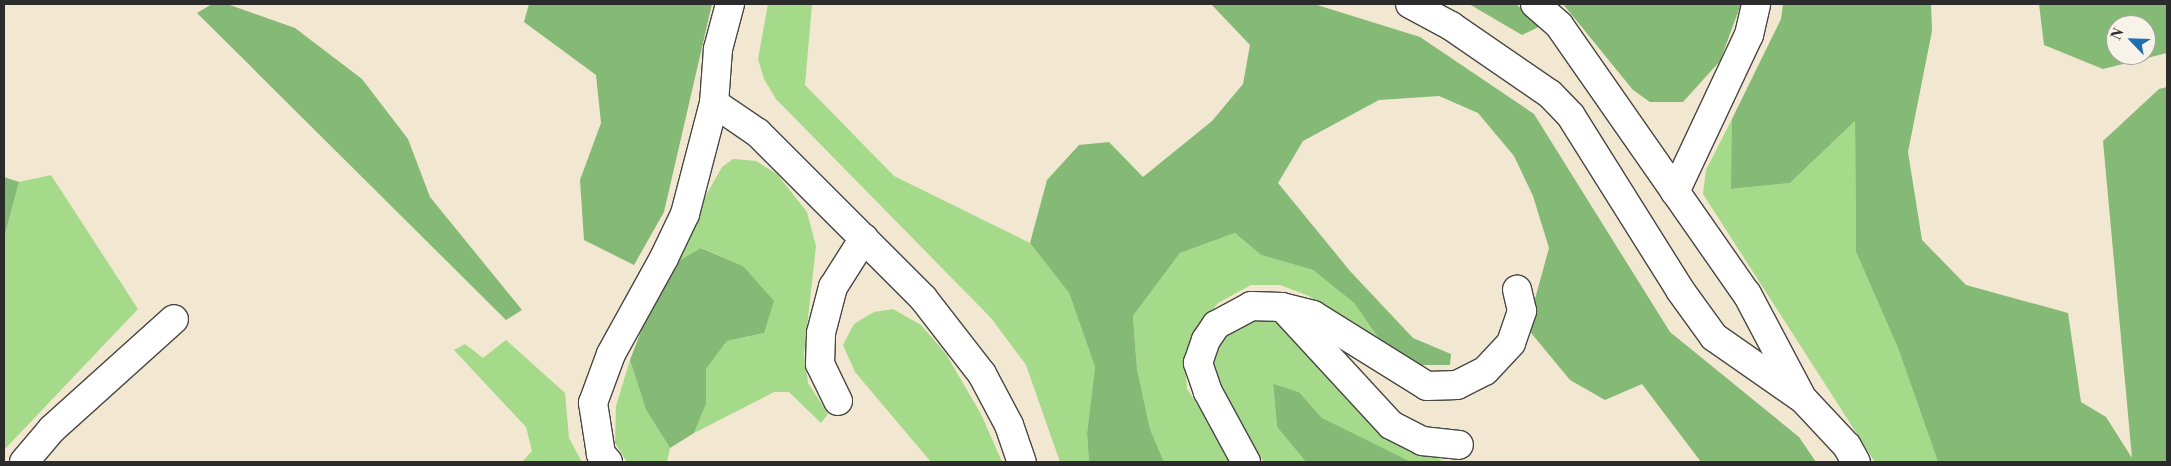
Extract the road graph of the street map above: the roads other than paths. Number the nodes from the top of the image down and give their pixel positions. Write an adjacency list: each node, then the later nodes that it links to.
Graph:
1 (730, 4): 5 (street)
2 (1410, 4): 11 (street)
3 (1535, 4): 6 (street)
4 (1756, 4): 6 (street)
5 (714, 103): 7 (street); 15 (street)
6 (1676, 192): 11 (street)
7 (864, 238): 12 (street); 16 (street)
8 (1516, 290): 9 (street)
9 (1282, 307): 13 (street); 17 (street)
10 (174, 318): 14 (street)
11 (1803, 399): 18 (street)
12 (838, 401)
13 (1459, 445)
14 (24, 462)
15 (608, 462)
16 (1022, 462)
17 (1246, 462)
18 (1856, 462)

